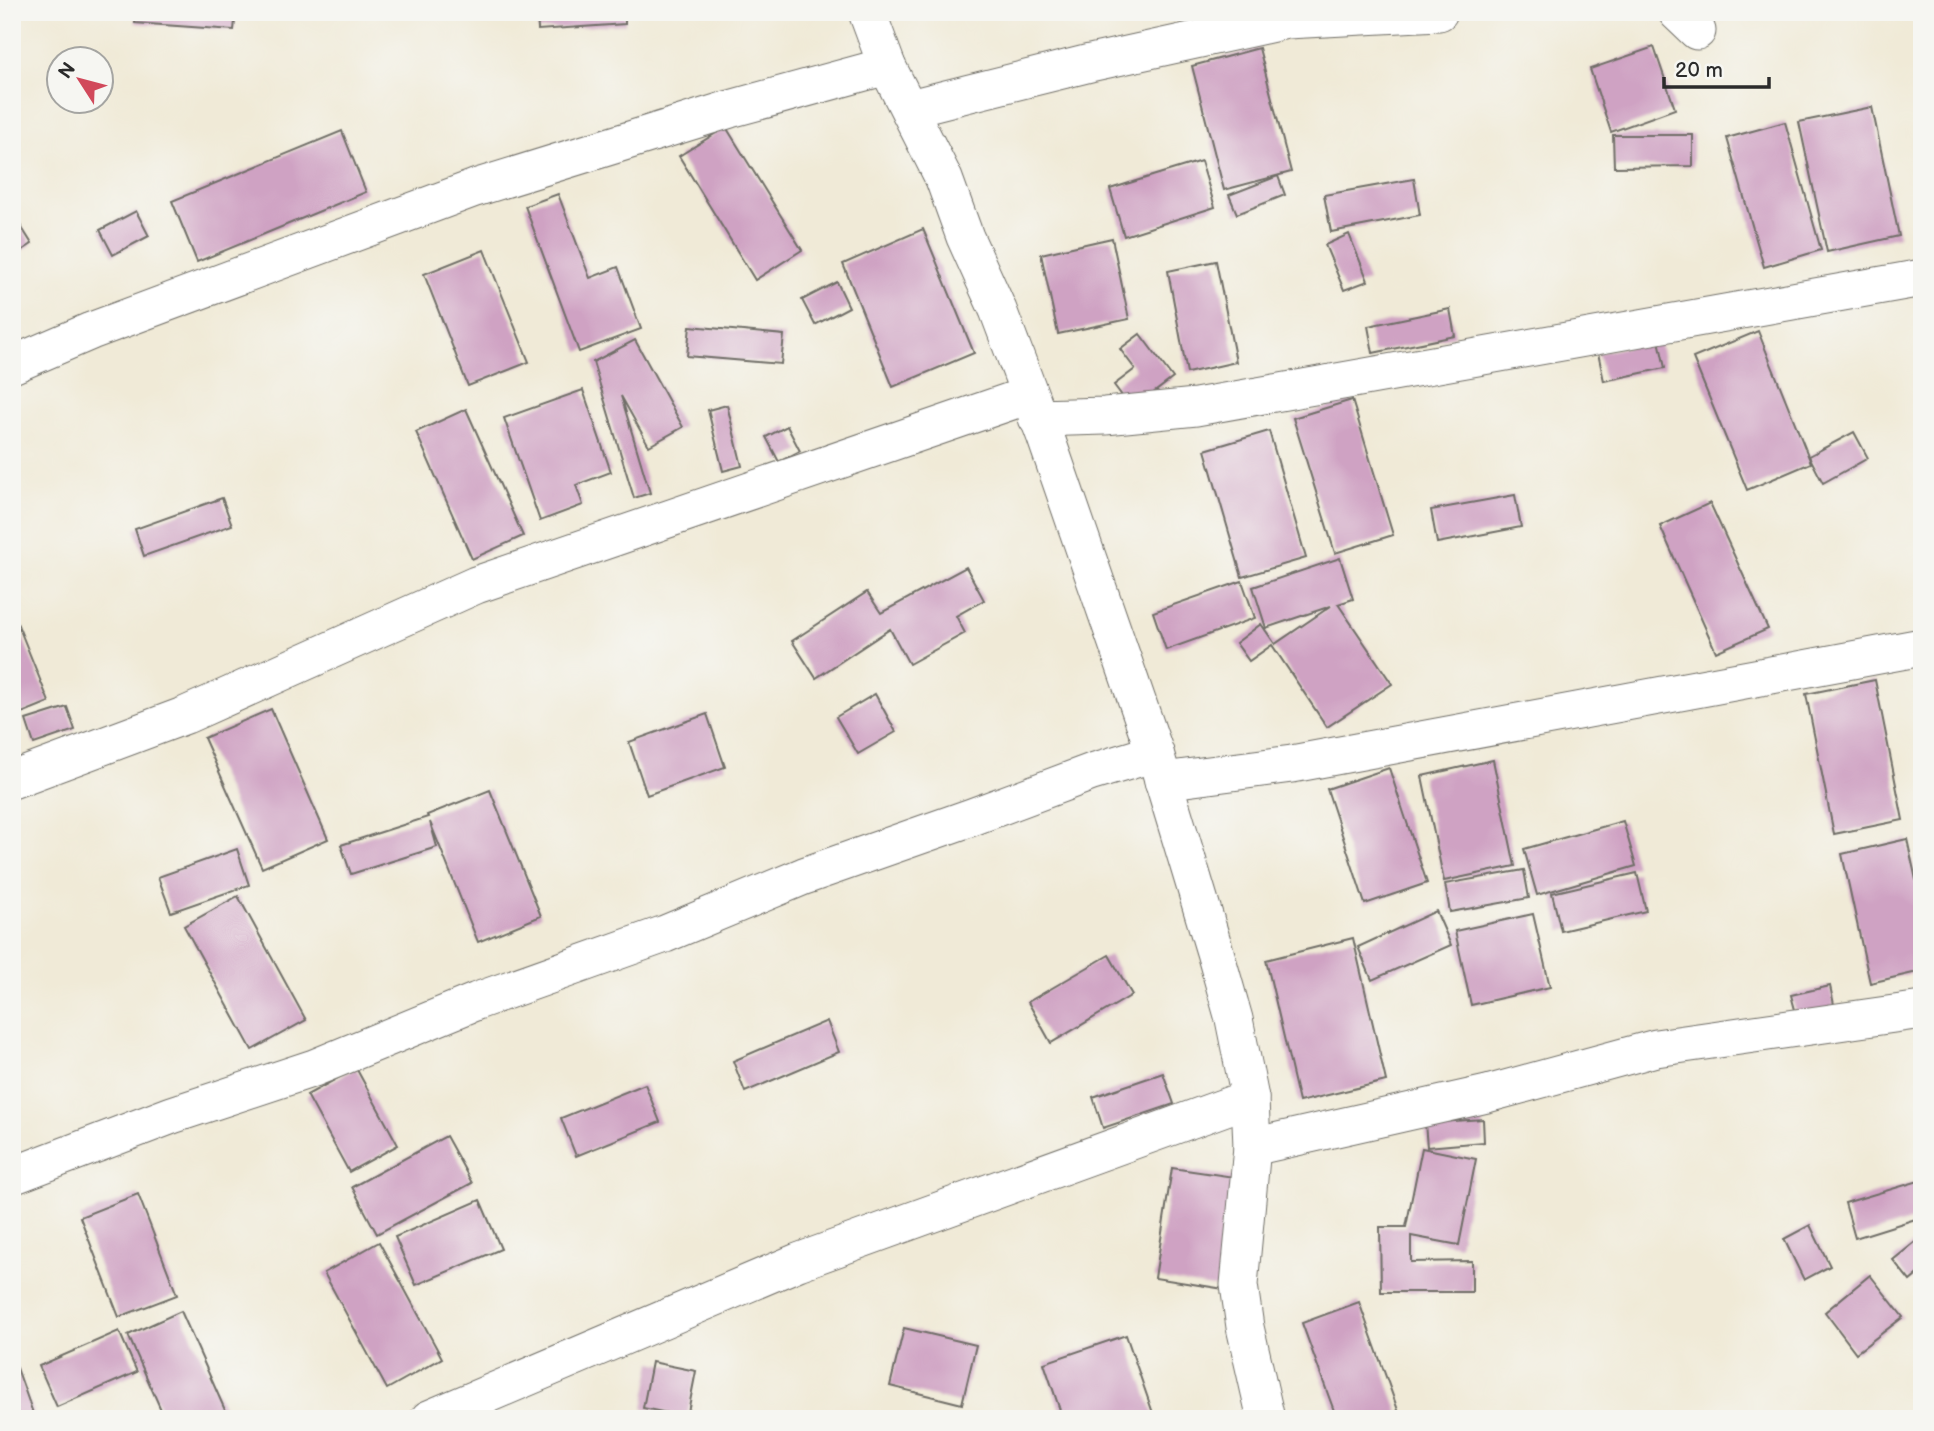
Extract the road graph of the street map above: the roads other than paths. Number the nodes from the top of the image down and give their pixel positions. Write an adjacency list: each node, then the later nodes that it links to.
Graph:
1 (867, 12): 3 (street)
2 (1439, 12): 4 (street)
3 (887, 66): 4 (street); 6 (street)
4 (910, 108): 7 (street)
5 (1922, 278): 7 (street)
6 (12, 365)
7 (1033, 406): 9 (street); 10 (street)
8 (1922, 646): 9 (street)
9 (1159, 767): 12 (street); 14 (street)
10 (12, 780)
11 (1922, 1010): 13 (street)
12 (1250, 1098): 13 (street); 15 (street)
13 (1252, 1147): 16 (street)
14 (12, 1176)
15 (429, 1419)
16 (1266, 1419)

